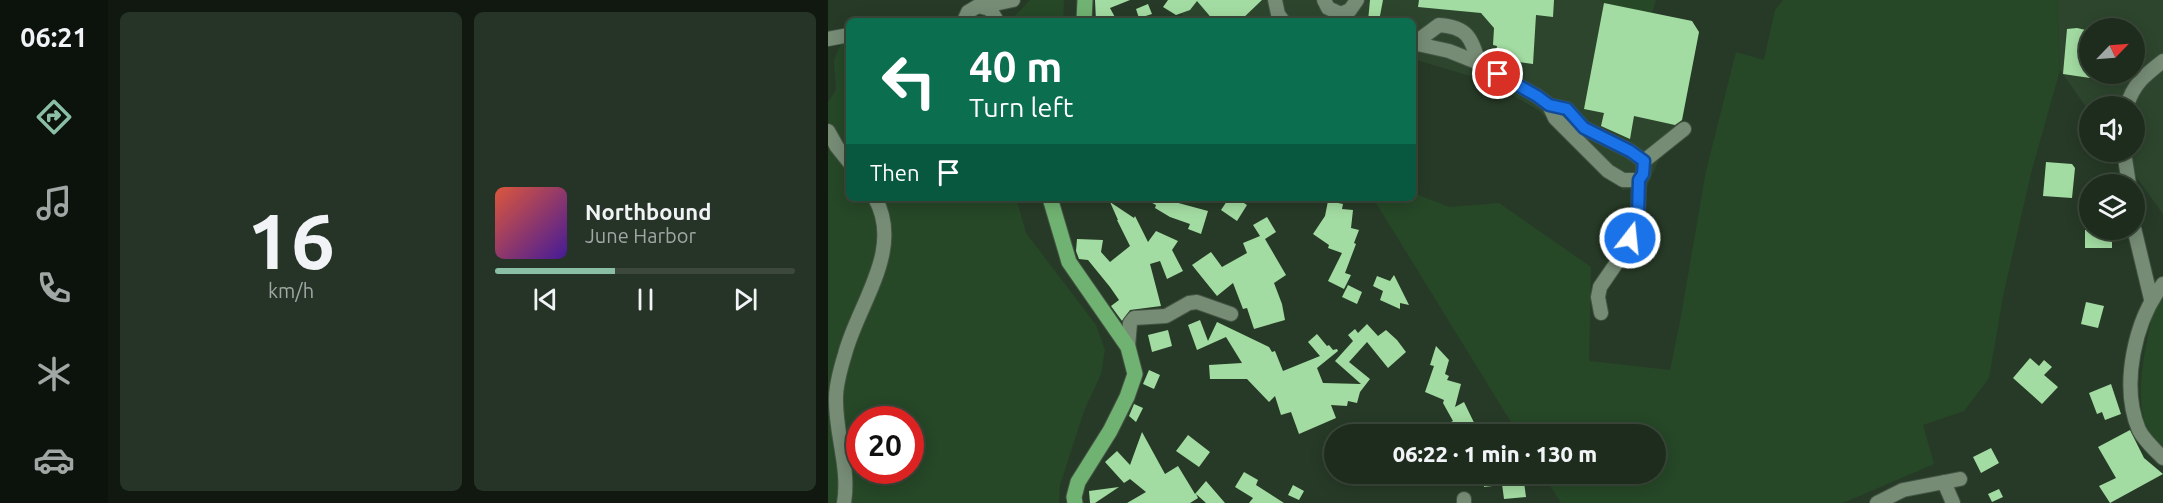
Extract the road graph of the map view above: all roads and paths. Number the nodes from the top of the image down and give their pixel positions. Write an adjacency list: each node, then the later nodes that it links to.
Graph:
1 (1012, 0): 6 (street); 9 (street)
2 (1085, 0): 10 (main road)
3 (1275, 0): 11 (street)
4 (1324, 0): 5 (street)
5 (1357, 0)
6 (985, 6): 7 (street); 8 (street)
7 (965, 18)
8 (996, 18)
9 (1000, 18)
10 (1084, 18)
11 (1281, 18)
12 (846, 35): 13 (street)
13 (828, 39)
14 (1416, 42): 17 (street)
15 (1416, 43): 17 (street)
16 (2163, 61): 18 (street)
17 (1479, 63): 19 (street)
18 (2130, 96)
19 (1549, 105): 23 (street); 24 (street)
20 (1684, 129): 23 (street)
21 (828, 131): 22 (street)
22 (846, 158)
23 (1644, 161): 24 (street)
24 (1639, 180): 30 (street)
25 (876, 201): 36 (street)
26 (1051, 201): 32 (main road)
27 (2137, 240): 29 (street)
28 (2163, 284): 29 (street)
29 (2151, 299): 33 (street)
30 (1601, 313)
31 (1231, 314): 32 (street)
32 (1128, 346): 37 (main road)
33 (2163, 458)
34 (1960, 479): 35 (street)
35 (1944, 482): 38 (street); 39 (street)
36 (844, 503)
37 (1075, 503)
38 (1877, 503)
39 (1953, 503)

